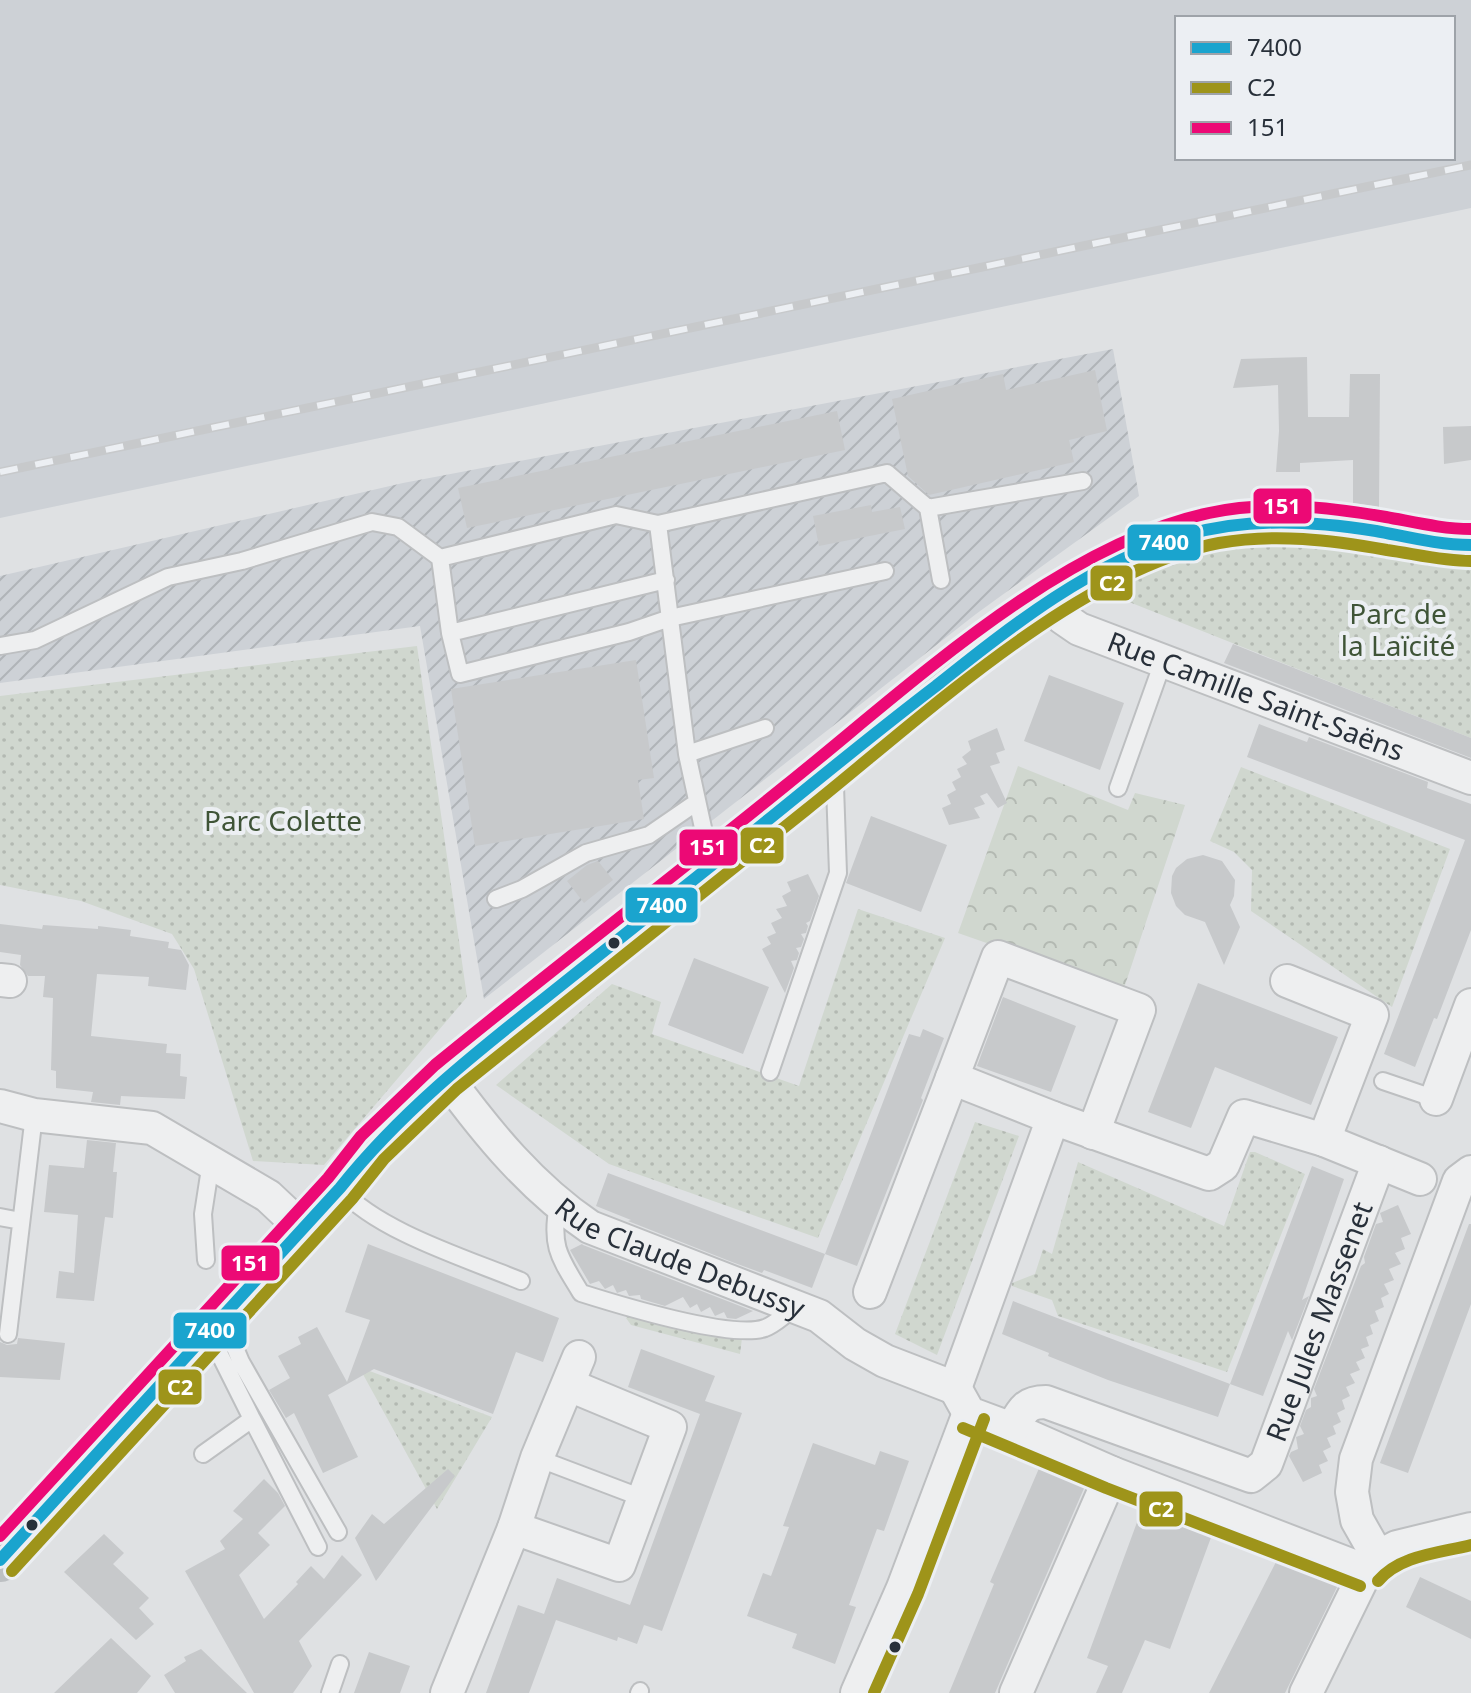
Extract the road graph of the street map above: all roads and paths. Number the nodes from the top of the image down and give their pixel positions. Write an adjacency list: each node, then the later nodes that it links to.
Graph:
1 (1083, 481): 2 (lane)
2 (928, 508): 3 (lane); 8 (lane)
3 (658, 524): 5 (lane); 7 (lane)
4 (1471, 545): 9 (street)
5 (440, 558): 11 (lane); 12 (lane)
6 (885, 571): 10 (lane)
7 (666, 580): 10 (lane); 11 (lane)
8 (941, 580)
9 (1050, 601): 13 (street, Rue Camille Saint-Saëns); 16 (street)
10 (670, 618): 11 (lane); 15 (lane)
11 (450, 633)
12 (0, 646)
13 (1164, 659): 17 (street, Rue Camille Saint-Saëns); 18 (lane)
14 (765, 728): 15 (lane)
15 (687, 754): 19 (lane)
16 (827, 773): 20 (street); 24 (lane)
17 (1471, 778)
18 (1118, 788)
19 (697, 802): 20 (lane); 21 (lane)
20 (711, 866): 25 (street)
21 (496, 899)
22 (1287, 981): 33 (street)
23 (1471, 1005): 28 (street)
24 (770, 1072)
25 (446, 1077): 38 (street); 39 (street, Rue Claude Debussy)
26 (952, 1078): 31 (street); 32 (street); 45 (street)
27 (1383, 1081): 28 (lane)
28 (1436, 1099)
29 (0, 1106): 30 (street)
30 (34, 1115): 34 (street); 41 (lane)
31 (1053, 1118): 32 (street); 49 (street)
32 (1093, 1133): 33 (street)
33 (1324, 1140): 35 (street)
34 (211, 1162): 42 (street); 43 (lane)
35 (1379, 1162): 37 (street); 51 (street, Rue Jules Massenet)
36 (1471, 1172): 61 (street)
37 (1420, 1179)
38 (340, 1188): 42 (street); 44 (lane)
39 (558, 1205): 46 (street, Rue Claude Debussy); 46 (lane)
40 (0, 1217): 41 (lane)
41 (21, 1221): 48 (lane)
42 (302, 1228): 47 (street)
43 (206, 1260)
44 (521, 1281)
45 (870, 1292)
46 (796, 1307): 49 (street, Rue Claude Debussy)
47 (215, 1325): 50 (lane); 58 (lane); 60 (street)
48 (8, 1334)
49 (962, 1401): 51 (street, Rue Claude Debussy); 65 (street)
50 (252, 1419): 52 (lane); 59 (lane)
51 (1012, 1429): 54 (street, Rue Claude Debussy)
52 (203, 1454)
53 (537, 1458): 55 (lane); 55 (street); 56 (street)
54 (1112, 1473): 61 (street, Rue Claude Debussy); 66 (street)
55 (645, 1499): 56 (street)
56 (514, 1528): 64 (street)
57 (1471, 1529): 61 (street)
58 (338, 1532)
59 (318, 1547)
60 (0, 1560)
61 (1372, 1564): 67 (street)
62 (340, 1664): 63 (lane)
63 (330, 1693)
64 (447, 1693)
65 (857, 1693)
66 (1016, 1693)
67 (1306, 1693)

